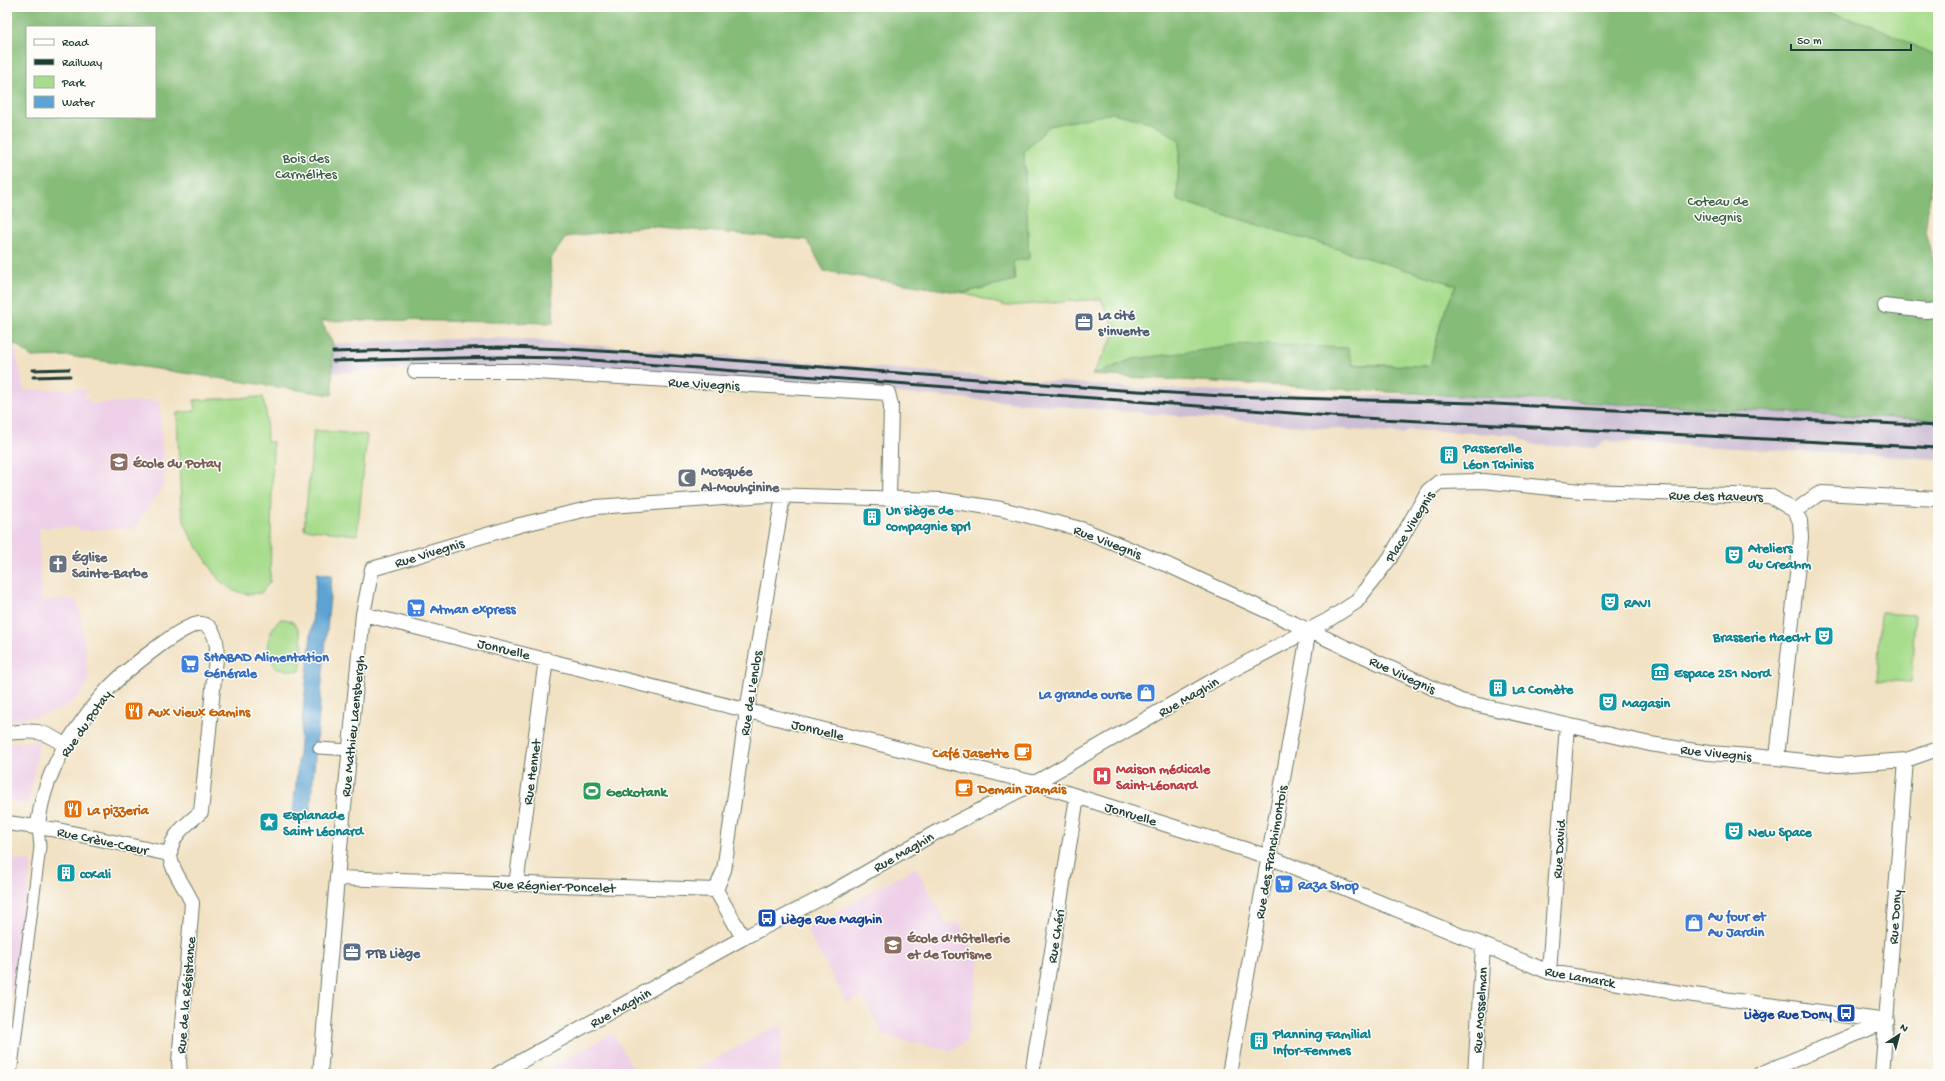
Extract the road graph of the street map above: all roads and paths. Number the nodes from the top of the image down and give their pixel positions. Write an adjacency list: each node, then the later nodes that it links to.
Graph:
1 (1885, 306): 2 (street)
2 (1938, 310)
3 (415, 371): 6 (street, Rue Vivegnis)
4 (1581, 491): 8 (street, Rue des Haveurs); 11 (street, Place Vivegnis)
5 (783, 496): 6 (street, Rue Vivegnis); 9 (street, Rue Vivegnis); 13 (street, Rue de L'enclos)
6 (889, 497): 11 (street, Rue Vivegnis)
7 (1938, 499): 8 (street)
8 (1795, 511): 20 (street)
9 (372, 569): 10 (street, Rue Mathieu Laensbergh)
10 (363, 614): 12 (street, Jonruelle); 19 (street, Rue Mathieu Laensbergh)
11 (1309, 630): 14 (street, Rue Vivegnis); 22 (street, Rue Maghin); 27 (street, Rue des Franchimontois)
12 (546, 659): 13 (street, Jonruelle); 29 (street, Rue Hennet)
13 (747, 711): 22 (street, Jonruelle); 30 (street, Rue de L'enclos)
14 (1567, 725): 20 (street, Rue Vivegnis); 33 (street, Rue David)
15 (7, 733): 16 (street)
16 (66, 746): 25 (street, Rue du Potay); 26 (street, Rue du Potay)
17 (319, 748): 19 (street)
18 (1938, 749): 21 (street, Rue Vivegnis)
19 (350, 750): 28 (street, Rue Mathieu Laensbergh)
20 (1777, 758): 21 (street, Rue Vivegnis)
21 (1906, 760): 34 (street, Rue Dony)
22 (1035, 783): 23 (street, Jonruelle); 31 (street, Rue Maghin)
23 (1077, 797): 27 (street, Jonruelle); 39 (street, Rue Chéri)
24 (7, 824): 25 (street, Rue Crève-Cœur)
25 (38, 828): 26 (street, Rue Crève-Cœur); 35 (street)
26 (169, 854): 36 (street, Rue de la Résistance)
27 (1269, 857): 32 (street, Rue Lamarck); 40 (street, Rue des Franchimontois)
28 (337, 878): 29 (street, Rue Régnier-Poncelet); 37 (street, Rue Mathieu Laensbergh)
29 (516, 885): 30 (street, Rue Régnier-Poncelet)
30 (716, 890): 31 (street)
31 (743, 938): 38 (street, Rue Maghin)
32 (1483, 947): 33 (street, Rue Lamarck); 41 (street, Rue Mosselman)
33 (1549, 972): 34 (street, Rue Lamarck)
34 (1887, 1021): 42 (street); 43 (street, Rue Dony)
35 (11, 1074)
36 (180, 1074)
37 (320, 1074)
38 (498, 1074)
39 (1032, 1074)
40 (1228, 1074)
41 (1475, 1074)
42 (1760, 1074)
43 (1882, 1074)

